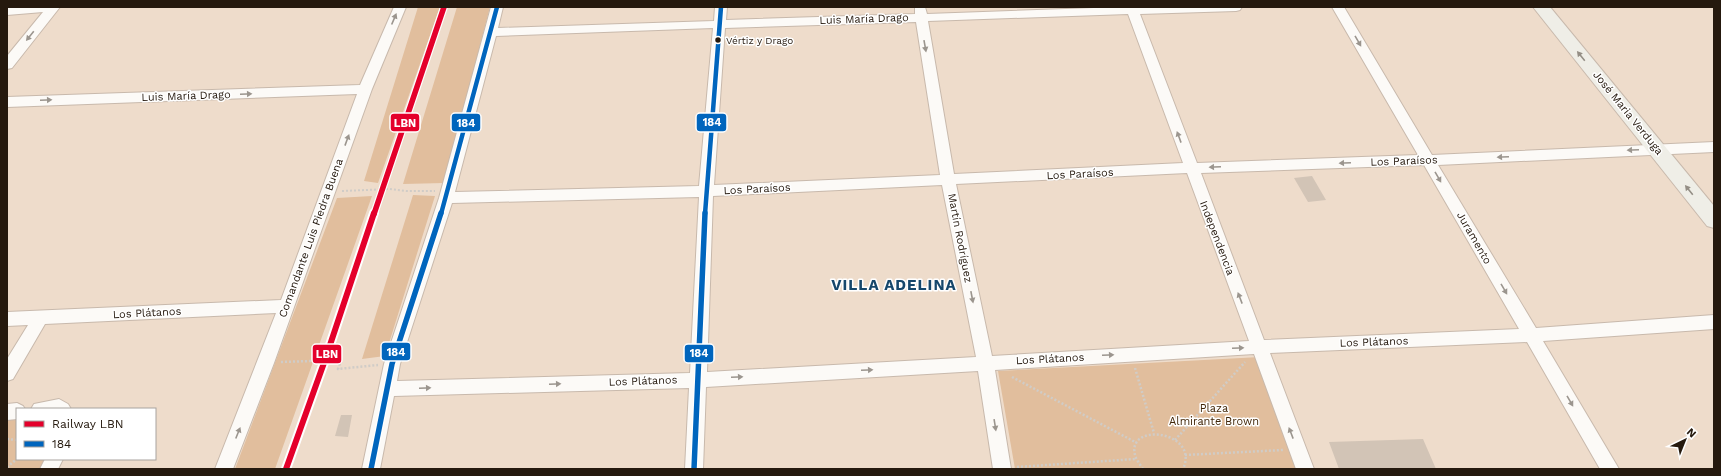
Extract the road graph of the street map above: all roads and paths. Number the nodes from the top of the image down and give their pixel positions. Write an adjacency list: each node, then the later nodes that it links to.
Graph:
1 (400, 7): 14 (street, Comandante Luis Piedra Buena, one-way to 1)
2 (497, 7): 12 (street)
3 (721, 7): 11 (street)
4 (1236, 7): 8 (street, Luis María Drago)
5 (1338, 7): 18 (street, Juramento, one-way to 18)
6 (1541, 7): 17 (street, José Maria Verduga, one-way to 6)
7 (53, 8): 9 (street); 13 (street, one-way to 13)
8 (1132, 9): 10 (street, Luis María Drago); 19 (street, Independencia, one-way to 8)
9 (7, 11)
10 (920, 12): 11 (street, Luis María Drago); 20 (street, Martín Rodríguez, one-way to 20)
11 (720, 24): 12 (street, Luis María Drago); 21 (street)
12 (491, 32): 23 (street)
13 (7, 65)
14 (365, 90): 15 (street, Luis María Drago, one-way to 14); 22 (street, Comandante Luis Piedra Buena, one-way to 14)
15 (7, 102)
16 (1714, 147): 17 (street, Los Paraísos)
17 (1657, 149): 18 (street, Los Paraísos, one-way to 18); 24 (street, José Maria Verduga, one-way to 17)
18 (1428, 160): 19 (street, Los Paraísos, one-way to 19); 29 (street, Juramento, one-way to 29)
19 (1191, 168): 20 (street, Los Paraísos); 30 (street, Independencia, one-way to 19)
20 (948, 180): 21 (street, Los Paraísos); 32 (street, Martín Rodríguez, one-way to 32)
21 (706, 191): 23 (street, Los Paraísos); 36 (street)
22 (328, 192): 23 (path); 25 (street, Comandante Luis Piedra Buena)
23 (447, 194): 34 (street)
24 (1714, 220)
25 (287, 306): 26 (street, Los Plátanos); 33 (street, Comandante Luis Piedra Buena)
26 (41, 317): 27 (street, Los Plátanos); 35 (street)
27 (7, 319)
28 (1714, 322): 29 (street, Los Plátanos)
29 (1531, 335): 30 (street, Los Plátanos); 57 (street, Juramento, one-way to 57)
30 (1259, 346): 31 (street, Los Plátanos, one-way to 30); 41 (path); 43 (street, Independencia, one-way to 30)
31 (1131, 354): 32 (street, Los Plátanos, one-way to 31); 40 (path)
32 (985, 362): 36 (street, Los Plátanos, one-way to 32); 42 (path); 53 (street, Martín Rodríguez, one-way to 53)
33 (266, 363): 34 (path); 50 (street, Comandante Luis Piedra Buena, one-way to 33)
34 (392, 364): 37 (street)
35 (7, 374)
36 (698, 380): 37 (street, Los Plátanos, one-way to 36); 52 (street)
37 (386, 389): 51 (street)
38 (50, 408): 39 (street)
39 (60, 408)
40 (1154, 433): 41 (path); 42 (path)
41 (1175, 440): 44 (path)
42 (1137, 443): 45 (path)
43 (1298, 450): 44 (path); 56 (street, Independencia)
44 (1185, 455): 55 (path)
45 (1136, 459): 53 (path); 54 (path)
46 (16, 460): 48 (path)
47 (54, 460): 49 (street)
48 (8, 468)
49 (49, 469)
50 (224, 469)
51 (372, 469)
52 (694, 469)
53 (1002, 469)
54 (1143, 469)
55 (1183, 469)
56 (1305, 469)
57 (1610, 469)

